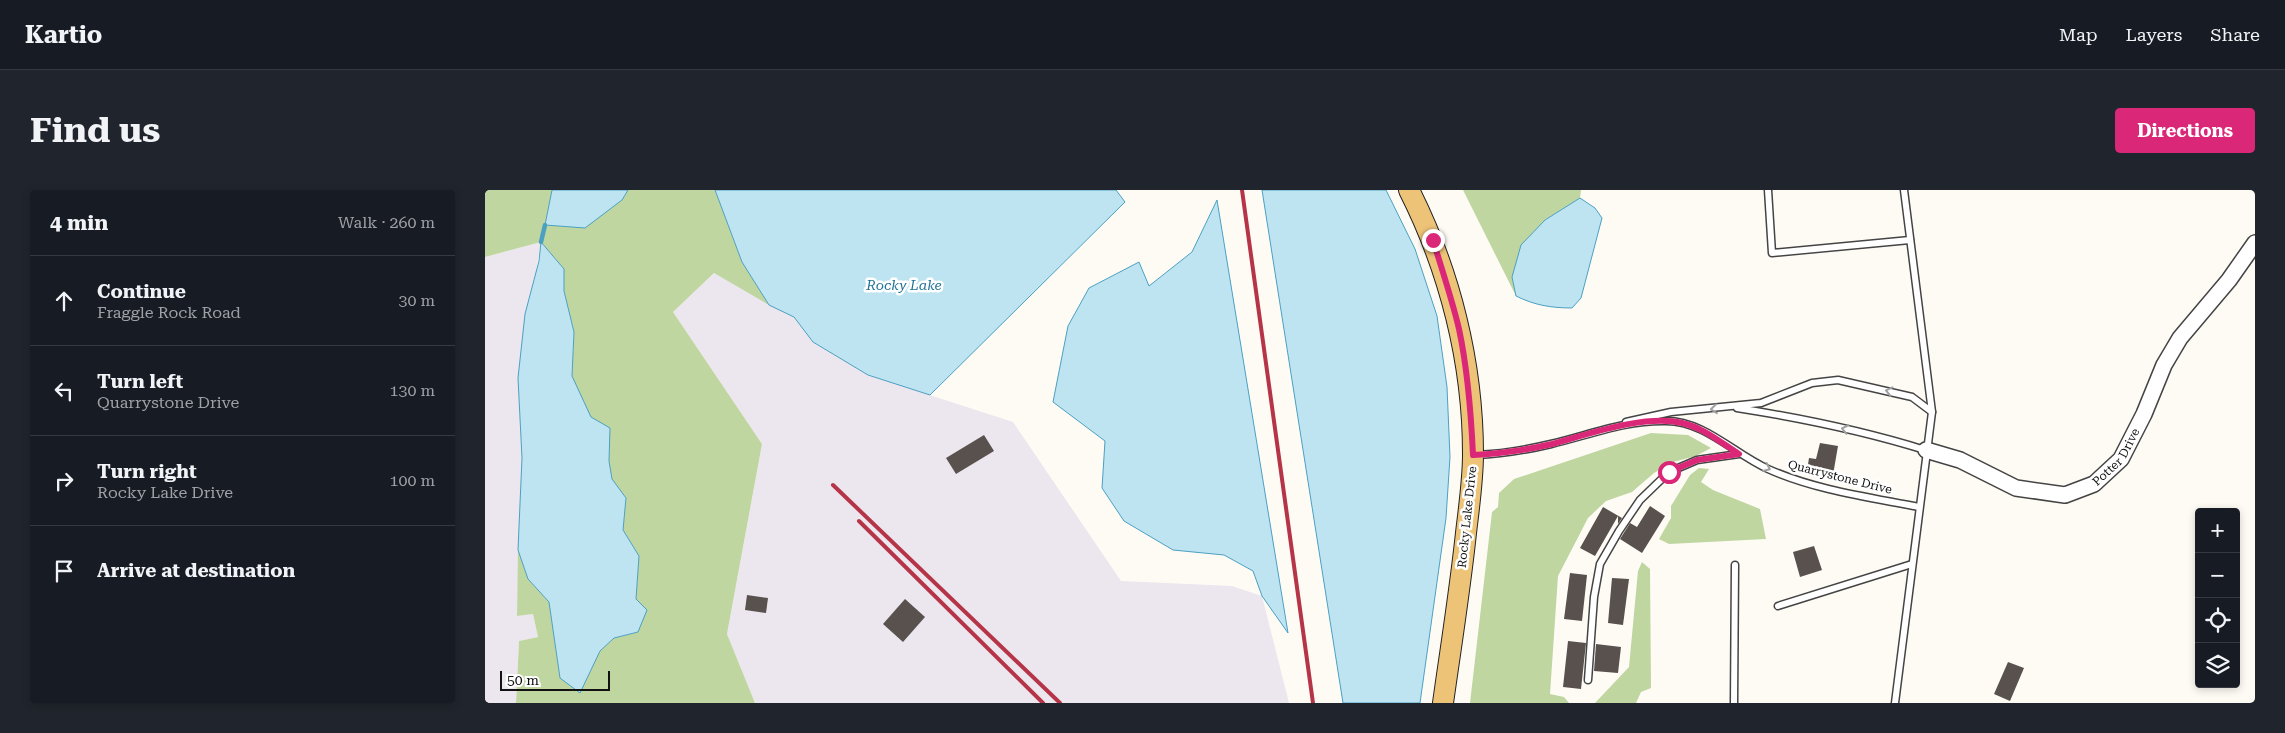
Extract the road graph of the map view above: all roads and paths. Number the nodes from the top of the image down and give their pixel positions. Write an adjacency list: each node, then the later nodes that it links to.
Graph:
1 (1409, 190): 13 (main road, Rocky Lake Drive)
2 (1768, 190): 4 (lane)
3 (1904, 190): 4 (lane)
4 (1910, 240): 9 (lane)
5 (2255, 243): 7 (street, Potter Drive)
6 (2255, 255): 7 (street, Potter Drive)
7 (2229, 280): 11 (street, Potter Drive)
8 (1731, 408): 9 (lane, one-way to 8); 10 (lane, one-way to 10); 11 (lane, one-way to 8)
9 (1932, 412): 11 (lane)
10 (1608, 427): 12 (lane, Quarrystone Drive); 13 (lane, Quarrystone Drive)
11 (1926, 450): 14 (lane)
12 (1739, 454): 14 (lane, Quarrystone Drive, one-way to 14); 18 (lane)
13 (1473, 455): 19 (main road, Rocky Lake Drive)
14 (1919, 507): 15 (lane)
15 (1912, 564): 17 (lane); 21 (lane)
16 (1735, 565): 20 (lane)
17 (1778, 606)
18 (1588, 680)
19 (1443, 703)
20 (1734, 703)
21 (1895, 703)

